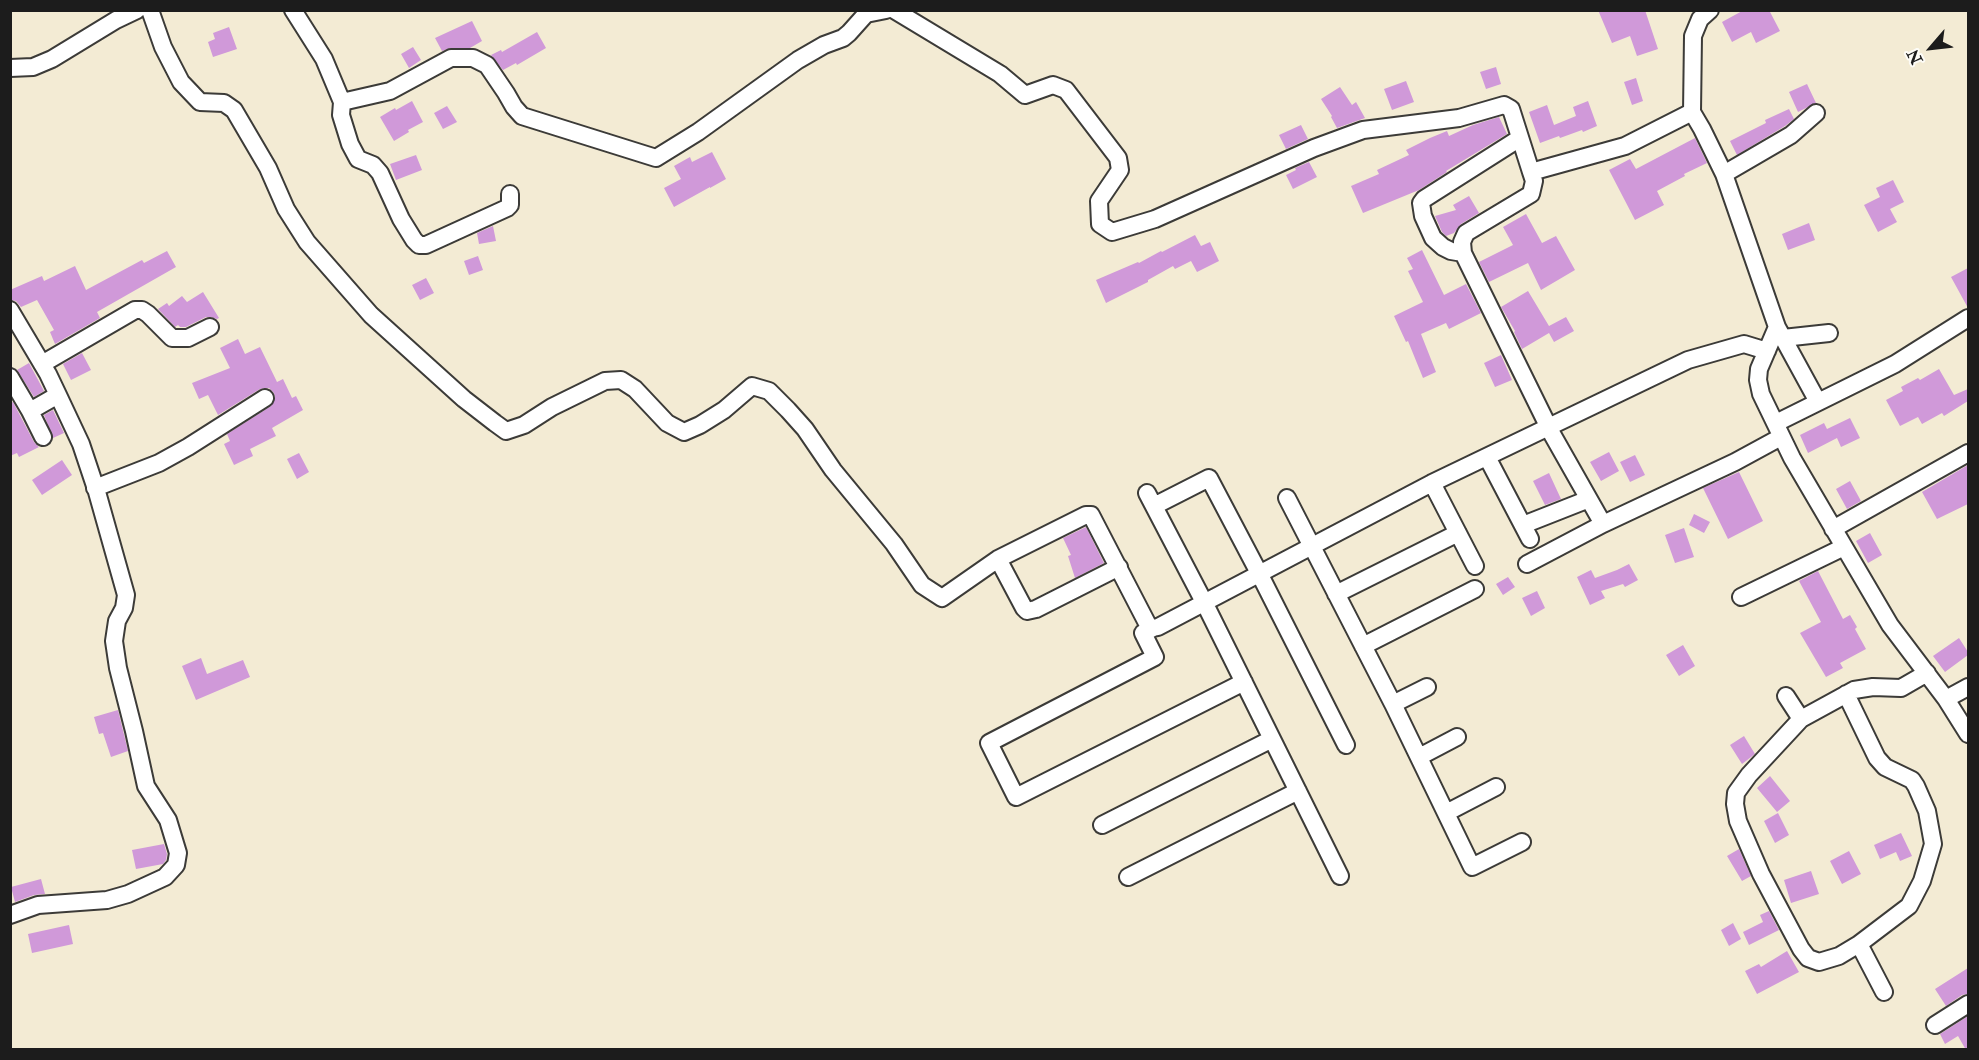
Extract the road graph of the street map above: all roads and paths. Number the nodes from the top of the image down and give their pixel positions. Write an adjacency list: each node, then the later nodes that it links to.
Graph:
1 (137, 10): 7 (street)
2 (150, 10): 42 (street)
3 (293, 10): 8 (street)
4 (886, 10): 8 (street)
5 (894, 10): 11 (street)
6 (1710, 10): 9 (street)
7 (10, 68)
8 (342, 102): 14 (street)
9 (1692, 112): 12 (street); 13 (street)
10 (1816, 113): 13 (street)
11 (1520, 138): 12 (street); 15 (street)
12 (1532, 172): 15 (street)
13 (1724, 174): 19 (street)
14 (510, 194)
15 (1463, 253): 28 (street)
16 (10, 310): 22 (street)
17 (1968, 318): 26 (street)
18 (210, 327): 22 (street)
19 (1780, 333): 20 (street); 21 (street); 26 (street)
20 (1829, 333)
21 (1767, 351): 28 (street); 29 (street)
22 (42, 364): 24 (street)
23 (10, 377): 27 (street)
24 (58, 395): 27 (street); 34 (street)
25 (265, 398): 34 (street)
26 (1818, 402): 29 (street)
27 (30, 411): 30 (street)
28 (1549, 426): 32 (street); 37 (street)
29 (1778, 430): 37 (street); 38 (street)
30 (42, 437)
31 (1968, 453): 38 (street)
32 (1487, 457): 33 (street); 36 (street)
33 (1432, 483): 39 (street); 40 (street)
34 (95, 488): 74 (street)
35 (1287, 498): 40 (street)
36 (1584, 501)
37 (1603, 524): 43 (street)
38 (1833, 529): 41 (street)
39 (1458, 533): 44 (street); 48 (street)
40 (1311, 546): 46 (street); 48 (street)
41 (1844, 547): 49 (street); 53 (street)
42 (998, 559): 45 (street); 45 (street)
43 (1527, 564)
44 (1475, 566)
45 (1119, 567): 51 (street)
46 (1260, 573): 50 (street); 50 (street); 65 (street)
47 (1475, 589): 52 (street)
48 (1336, 594): 52 (street)
49 (1741, 597)
50 (1204, 602): 51 (street); 54 (street)
51 (1153, 628): 54 (street)
52 (1363, 646): 60 (street)
53 (1927, 673): 57 (street); 59 (street)
54 (1244, 682): 64 (street)
55 (1427, 687): 60 (street)
56 (1968, 687): 59 (street)
57 (1846, 694): 61 (street); 75 (street)
58 (1786, 696): 61 (street)
59 (1946, 699): 62 (street)
60 (1393, 704): 66 (street)
61 (1801, 719): 75 (street)
62 (1968, 734)
63 (1457, 738): 66 (street)
64 (1272, 739): 68 (street); 70 (street)
65 (1346, 745)
66 (1419, 757): 69 (street)
67 (1497, 787): 69 (street)
68 (1298, 791): 72 (street); 73 (street)
69 (1446, 813): 71 (street)
70 (1102, 825)
71 (1522, 842)
72 (1340, 876)
73 (1128, 877)
74 (10, 915)
75 (1859, 944): 76 (street)
76 (1884, 992)
77 (1968, 1004): 78 (street)
78 (1935, 1025)

